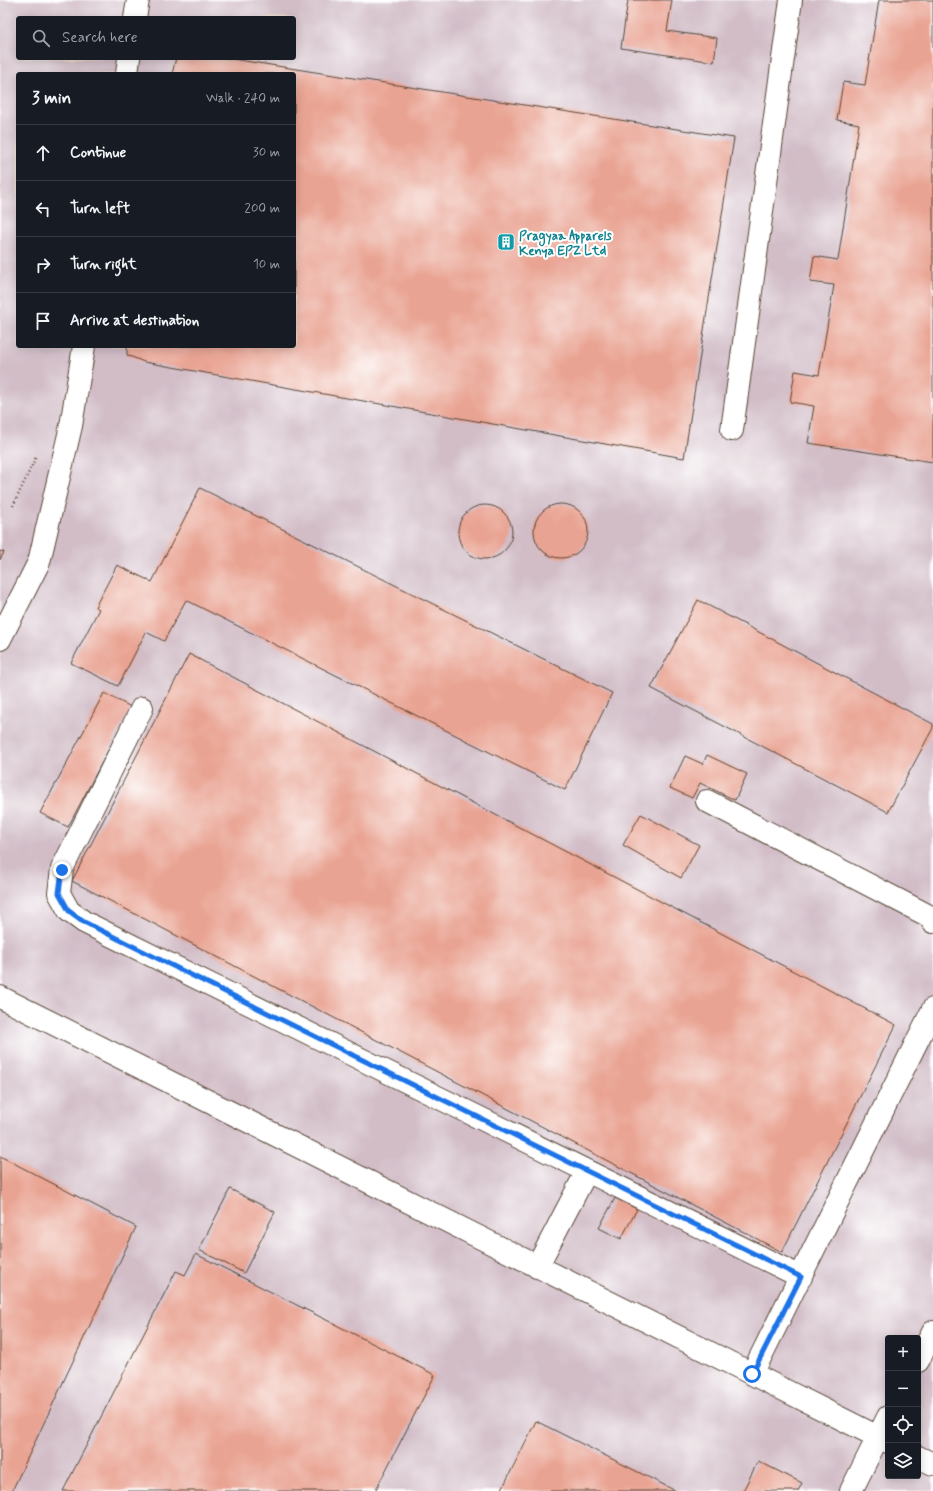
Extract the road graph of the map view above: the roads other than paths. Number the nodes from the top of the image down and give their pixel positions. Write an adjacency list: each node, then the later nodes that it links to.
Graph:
1 (138, 0): 3 (street)
2 (791, 0): 7 (street)
3 (135, 16)
4 (129, 60): 5 (street)
5 (126, 72)
6 (84, 348): 8 (street)
7 (732, 430)
8 (0, 639)
9 (142, 708): 14 (street)
10 (707, 801): 11 (street)
11 (933, 922)
12 (0, 997): 15 (street)
13 (933, 1009): 16 (street)
14 (587, 1171): 15 (street); 16 (street)
15 (537, 1267): 19 (street)
16 (801, 1277): 19 (street)
17 (933, 1332): 18 (street)
18 (921, 1355)
19 (752, 1374): 20 (street)
20 (883, 1439): 23 (street)
21 (921, 1458): 22 (street)
22 (933, 1464)
23 (851, 1491)

